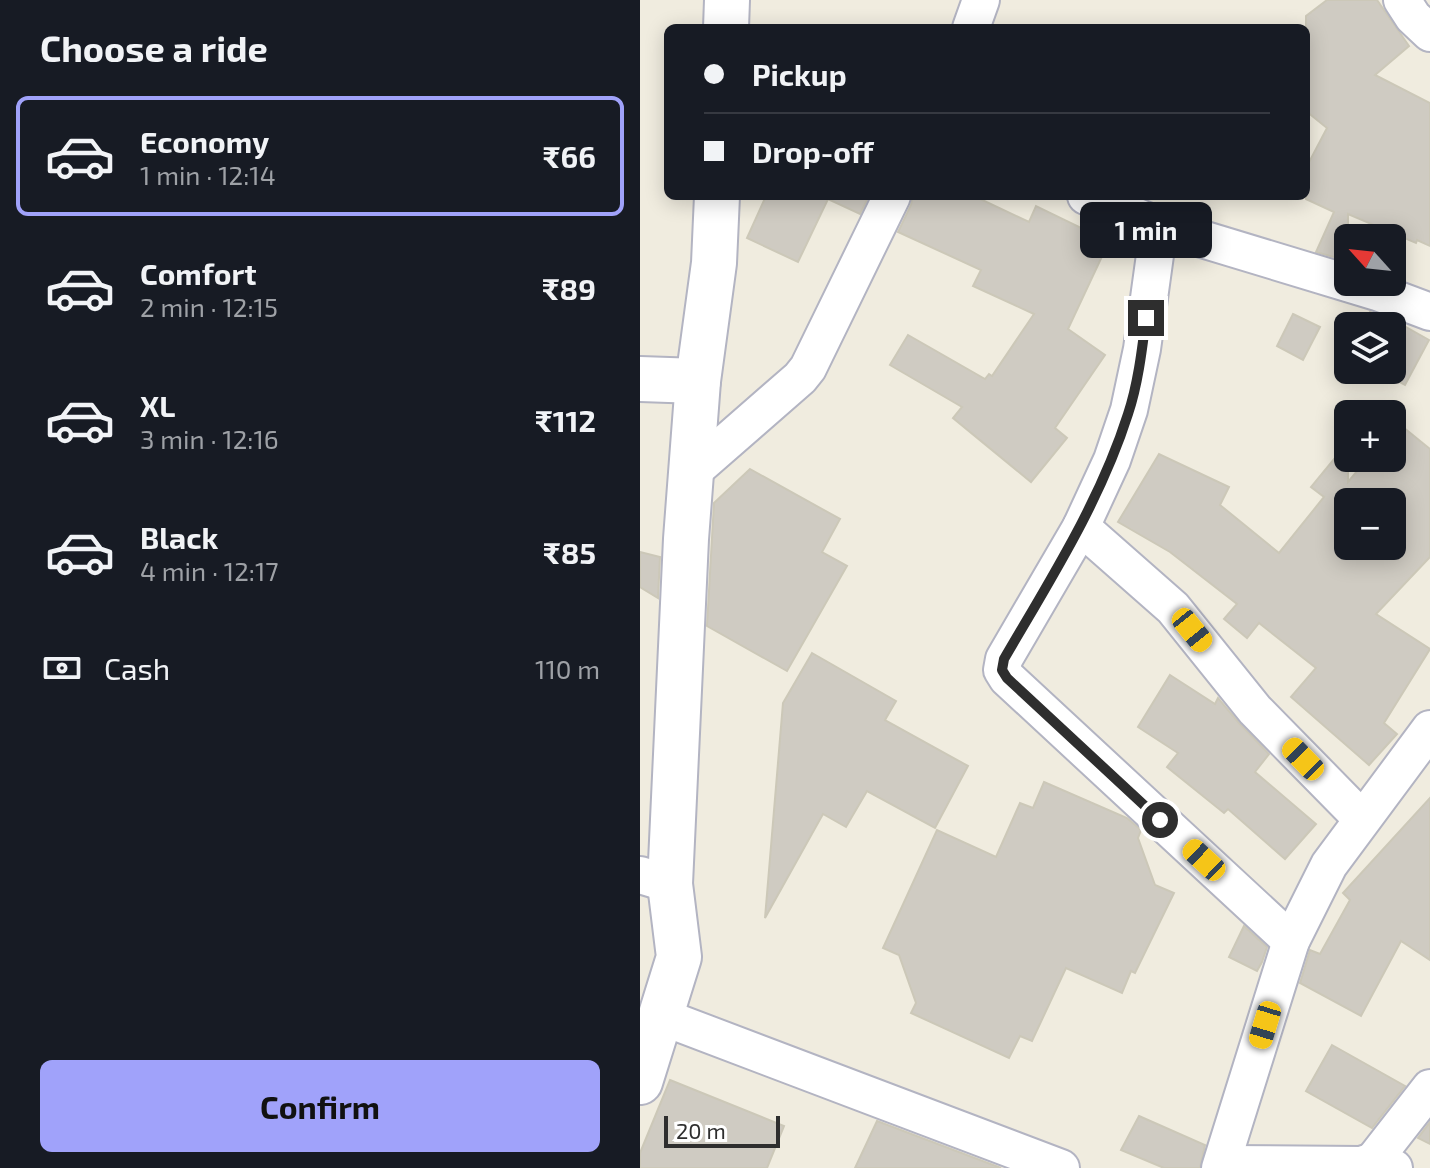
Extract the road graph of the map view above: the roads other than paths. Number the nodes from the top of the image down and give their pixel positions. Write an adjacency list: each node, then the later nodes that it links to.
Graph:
1 (727, 0): 4 (street)
2 (981, 0): 5 (street)
3 (1402, 0): 6 (street)
4 (726, 24)
5 (972, 24)
6 (1430, 33)
7 (717, 200): 13 (street)
8 (890, 200): 14 (street)
9 (1096, 200): 10 (street)
10 (1159, 226): 11 (street); 15 (street)
11 (1430, 312)
12 (640, 379): 13 (street)
13 (698, 381): 14 (street)
14 (690, 474): 18 (street)
15 (1081, 527): 17 (street); 19 (street)
16 (1430, 729): 17 (street)
17 (1362, 819): 19 (street)
18 (655, 879): 20 (street)
19 (1291, 941): 24 (street)
20 (660, 1016): 21 (street); 25 (street)
21 (640, 1082)
22 (1430, 1088): 23 (street)
23 (1383, 1165): 24 (street)
24 (1221, 1166)
25 (1061, 1168)

